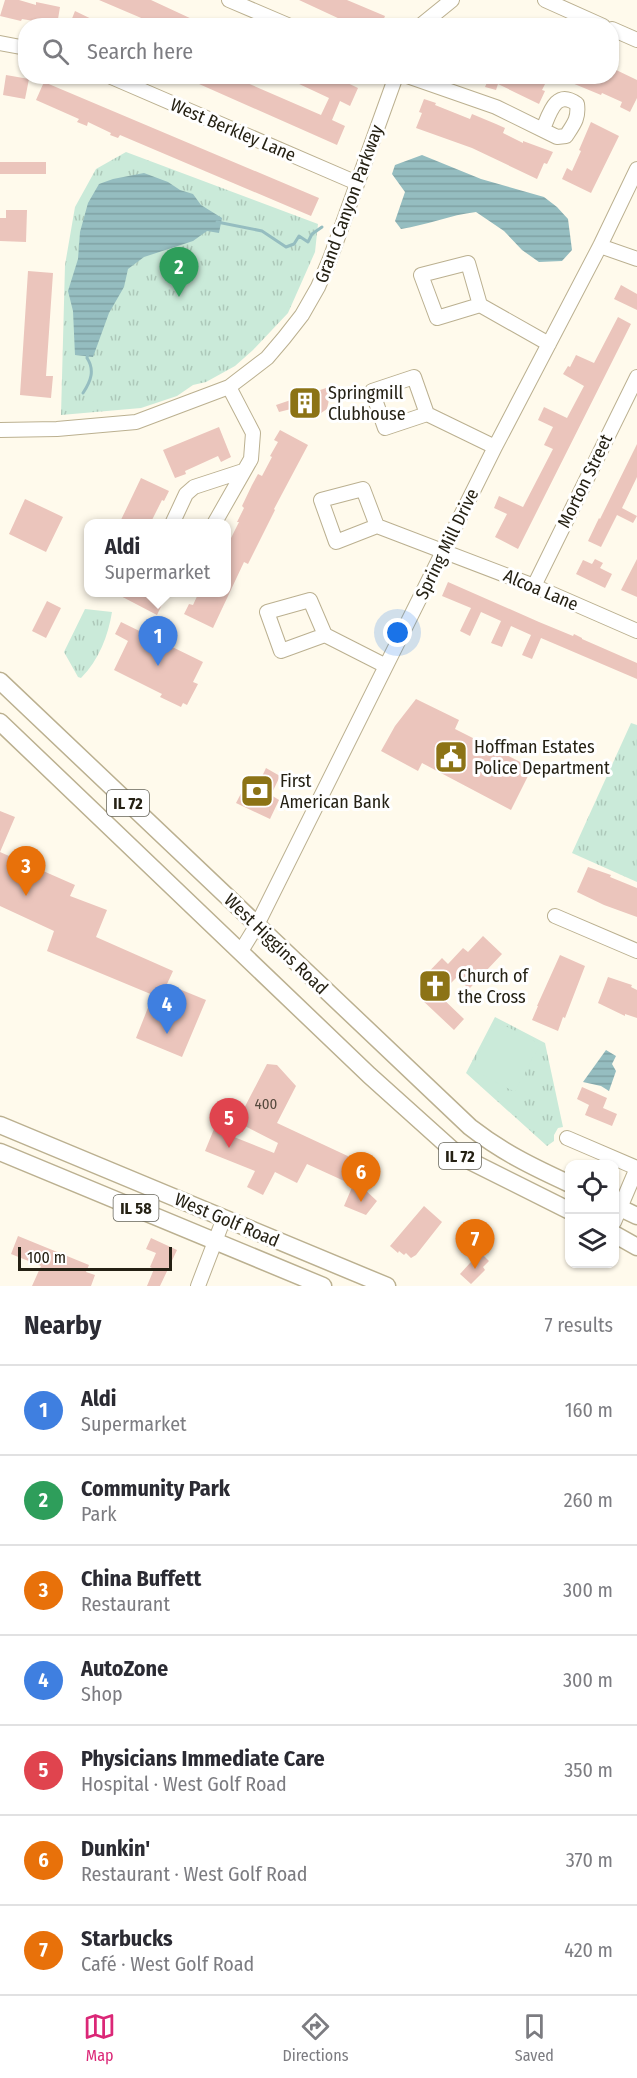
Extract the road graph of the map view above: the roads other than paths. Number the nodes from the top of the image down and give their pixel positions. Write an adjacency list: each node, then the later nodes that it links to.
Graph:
1 (229, 0): 4 (street)
2 (452, 0): 5 (street)
3 (545, 0): 6 (street)
4 (271, 18)
5 (430, 18)
6 (585, 18)
7 (619, 32): 8 (street)
8 (637, 40)
9 (0, 43): 10 (street)
10 (18, 46)
11 (128, 84): 16 (street, West Berkley Lane)
12 (393, 84): 16 (street, Grand Canyon Parkway)
13 (430, 84): 14 (street)
14 (543, 129)
15 (637, 169): 17 (street, Spring Mill Drive)
16 (357, 183): 22 (street, Grand Canyon Parkway)
17 (600, 246): 18 (street); 20 (street, Spring Mill Drive)
18 (637, 260)
19 (480, 305): 19 (street); 20 (street)
20 (549, 344): 25 (street, Spring Mill Drive)
21 (637, 377): 31 (street, Morton Street)
22 (229, 387): 24 (street, Grand Canyon Parkway); 26 (street)
23 (426, 414): 25 (street)
24 (0, 430)
25 (495, 447): 30 (street, Spring Mill Drive)
26 (243, 471): 27 (street); 28 (street)
27 (174, 519)
28 (217, 519)
29 (377, 526): 29 (street); 30 (street, Alcoa Lane)
30 (445, 551): 31 (street, Alcoa Lane); 34 (street, Spring Mill Drive)
31 (534, 586): 32 (street, Alcoa Lane)
32 (637, 631)
33 (325, 635): 33 (street); 34 (street)
34 (386, 666): 38 (street, Spring Mill Drive)
35 (0, 681): 38 (main road, West Higgins Road / IL 72)
36 (0, 722): 39 (main road, West Higgins Road / IL 72)
37 (555, 916): 40 (street)
38 (257, 925): 39 (street, Spring Mill Drive); 45 (main road, West Higgins Road / IL 72)
39 (241, 951): 47 (main road, West Higgins Road / IL 72)
40 (637, 951)
41 (0, 1125): 50 (main road, West Golf Road / IL 58)
42 (567, 1138): 44 (street)
43 (0, 1152): 52 (main road, West Golf Road / IL 58)
44 (637, 1168): 46 (street)
45 (565, 1182)
46 (619, 1206)
47 (565, 1208)
48 (619, 1213): 49 (main road)
49 (637, 1216)
50 (224, 1218): 52 (street); 56 (main road, West Golf Road / IL 58)
51 (619, 1236): 53 (main road)
52 (215, 1241): 54 (street); 55 (main road, West Golf Road / IL 58)
53 (637, 1247)
54 (198, 1286)
55 (323, 1286)
56 (387, 1286)

